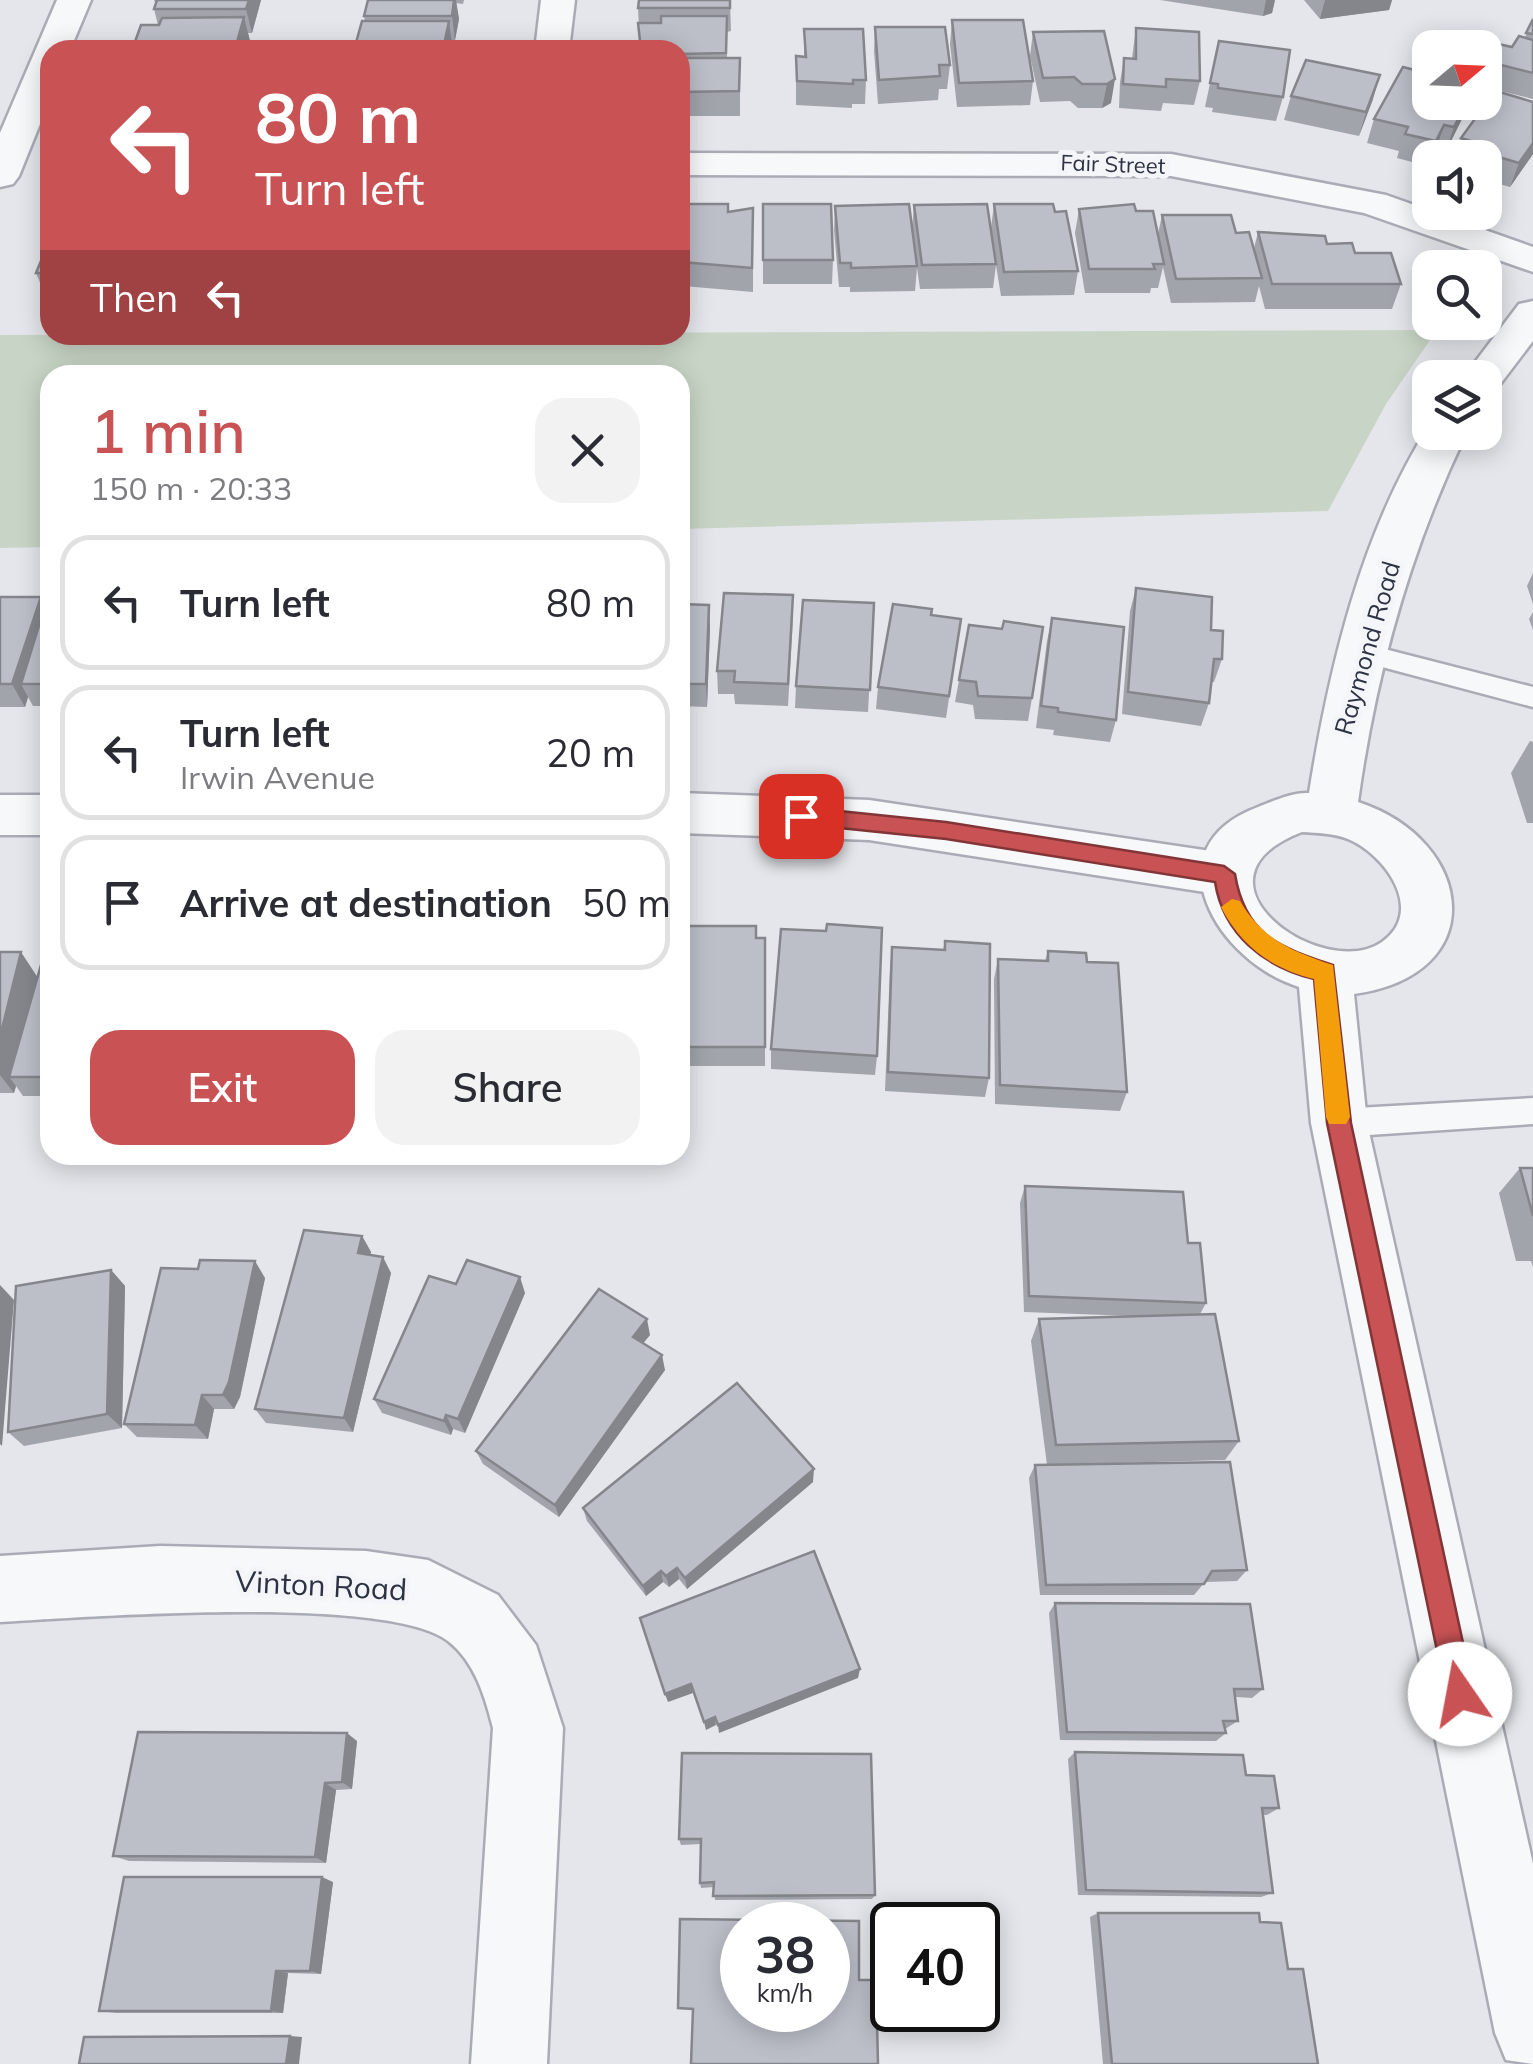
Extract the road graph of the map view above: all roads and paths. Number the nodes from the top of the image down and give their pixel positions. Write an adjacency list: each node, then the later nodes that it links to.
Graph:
1 (74, 0): 3 (street)
2 (558, 0): 4 (street)
3 (57, 40)
4 (553, 40)
5 (40, 79): 8 (street)
6 (690, 164): 9 (street, Fair Street)
7 (40, 165): 8 (street)
8 (2, 168)
9 (1533, 260)
10 (1533, 312): 11 (street)
11 (1497, 360)
12 (1437, 450): 13 (street, Raymond Road)
13 (1361, 652): 14 (lane); 17 (street, Raymond Road)
14 (1533, 697)
15 (690, 813): 19 (street)
16 (40, 814): 18 (street)
17 (1331, 814): 19 (street); 20 (street)
18 (0, 815)
19 (1224, 874): 20 (street)
20 (1325, 972): 22 (street)
21 (1533, 1111): 22 (lane)
22 (1339, 1123): 24 (street)
23 (0, 1590): 25 (street, Vinton Road)
24 (1532, 2028)
25 (509, 2064)

